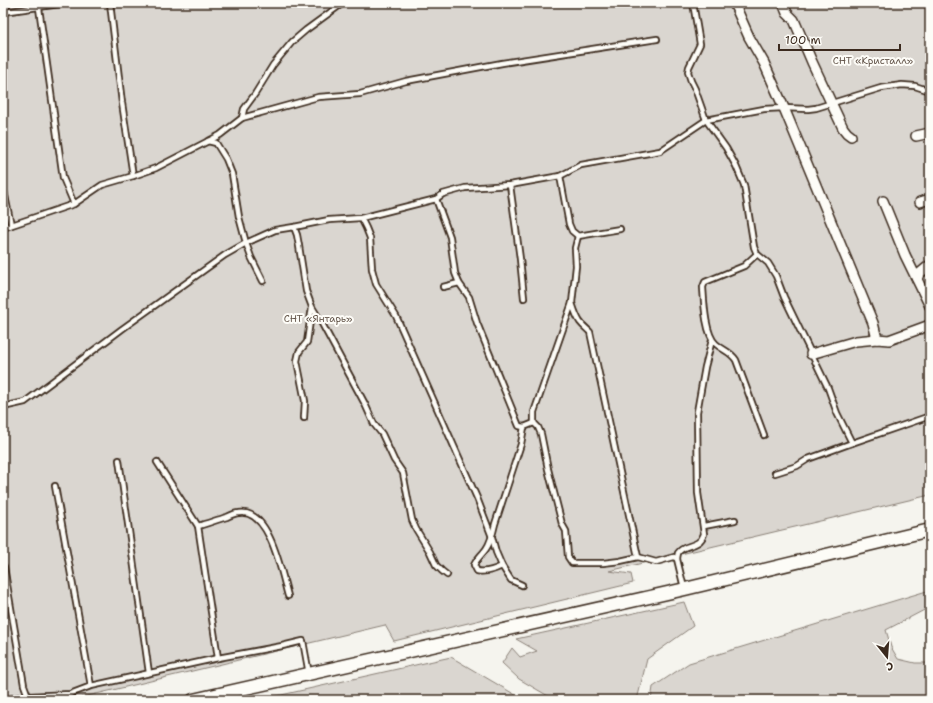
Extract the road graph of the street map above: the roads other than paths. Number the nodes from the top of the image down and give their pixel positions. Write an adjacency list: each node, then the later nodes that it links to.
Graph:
1 (32, 3): 9 (lane)
2 (67, 3): 8 (lane)
3 (110, 3): 21 (lane)
4 (343, 3): 15 (lane)
5 (693, 3): 16 (lane)
6 (734, 3): 14 (street)
7 (783, 3): 13 (street)
8 (39, 8): 9 (lane); 29 (lane)
9 (31, 9): 10 (lane)
10 (3, 12)
11 (657, 39): 15 (lane)
12 (930, 91): 13 (lane)
13 (832, 103): 14 (lane); 18 (street)
14 (784, 108): 16 (lane); 49 (street)
15 (242, 118): 20 (lane)
16 (706, 120): 22 (lane); 37 (lane)
17 (930, 133): 19 (street)
18 (851, 136)
19 (916, 136)
20 (208, 141): 21 (lane); 36 (lane)
21 (133, 176): 29 (lane)
22 (560, 176): 24 (lane); 35 (lane)
23 (3, 186): 31 (lane)
24 (510, 186): 25 (lane); 44 (lane)
25 (436, 199): 30 (lane); 41 (lane)
26 (930, 199): 28 (street)
27 (882, 201): 39 (street)
28 (920, 202)
29 (74, 204): 31 (lane)
30 (360, 218): 32 (lane); 67 (lane)
31 (11, 225): 33 (lane)
32 (294, 227): 36 (lane); 47 (lane)
33 (3, 228)
34 (620, 229): 35 (lane)
35 (578, 236): 45 (lane)
36 (246, 242): 40 (lane); 52 (lane)
37 (757, 254): 50 (lane); 51 (lane)
38 (930, 265): 39 (street)
39 (917, 279): 43 (street)
40 (263, 281)
41 (459, 283): 42 (lane); 56 (lane)
42 (443, 287)
43 (927, 292): 46 (street)
44 (524, 298)
45 (572, 303): 55 (lane); 68 (lane)
46 (930, 306)
47 (312, 307): 54 (lane); 72 (lane)
48 (930, 325): 49 (street)
49 (877, 339): 51 (street)
50 (712, 340): 57 (lane); 65 (lane)
51 (811, 354): 58 (lane)
52 (3, 407)
53 (930, 416): 58 (lane)
54 (304, 418)
55 (534, 423): 56 (lane); 68 (lane)
56 (524, 427): 67 (lane)
57 (764, 435)
58 (852, 443): 61 (lane)
59 (119, 460): 77 (lane)
60 (157, 462): 64 (lane)
61 (776, 473)
62 (55, 486): 79 (lane)
63 (735, 520): 65 (lane)
64 (198, 526): 75 (lane); 76 (lane)
65 (704, 526): 69 (lane)
66 (930, 530): 74 (main road)
67 (492, 537): 70 (lane); 70 (lane)
68 (638, 557): 69 (lane)
69 (677, 559): 74 (lane)
70 (502, 566): 73 (lane)
71 (4, 567): 80 (lane)
72 (447, 575)
73 (522, 586)
74 (685, 589): 78 (main road)
75 (288, 596)
76 (218, 658): 77 (lane); 78 (lane)
77 (149, 673): 79 (lane)
78 (309, 674): 82 (main road)
79 (91, 686): 80 (lane)
80 (28, 696): 81 (lane)
81 (3, 700)
82 (193, 700)

